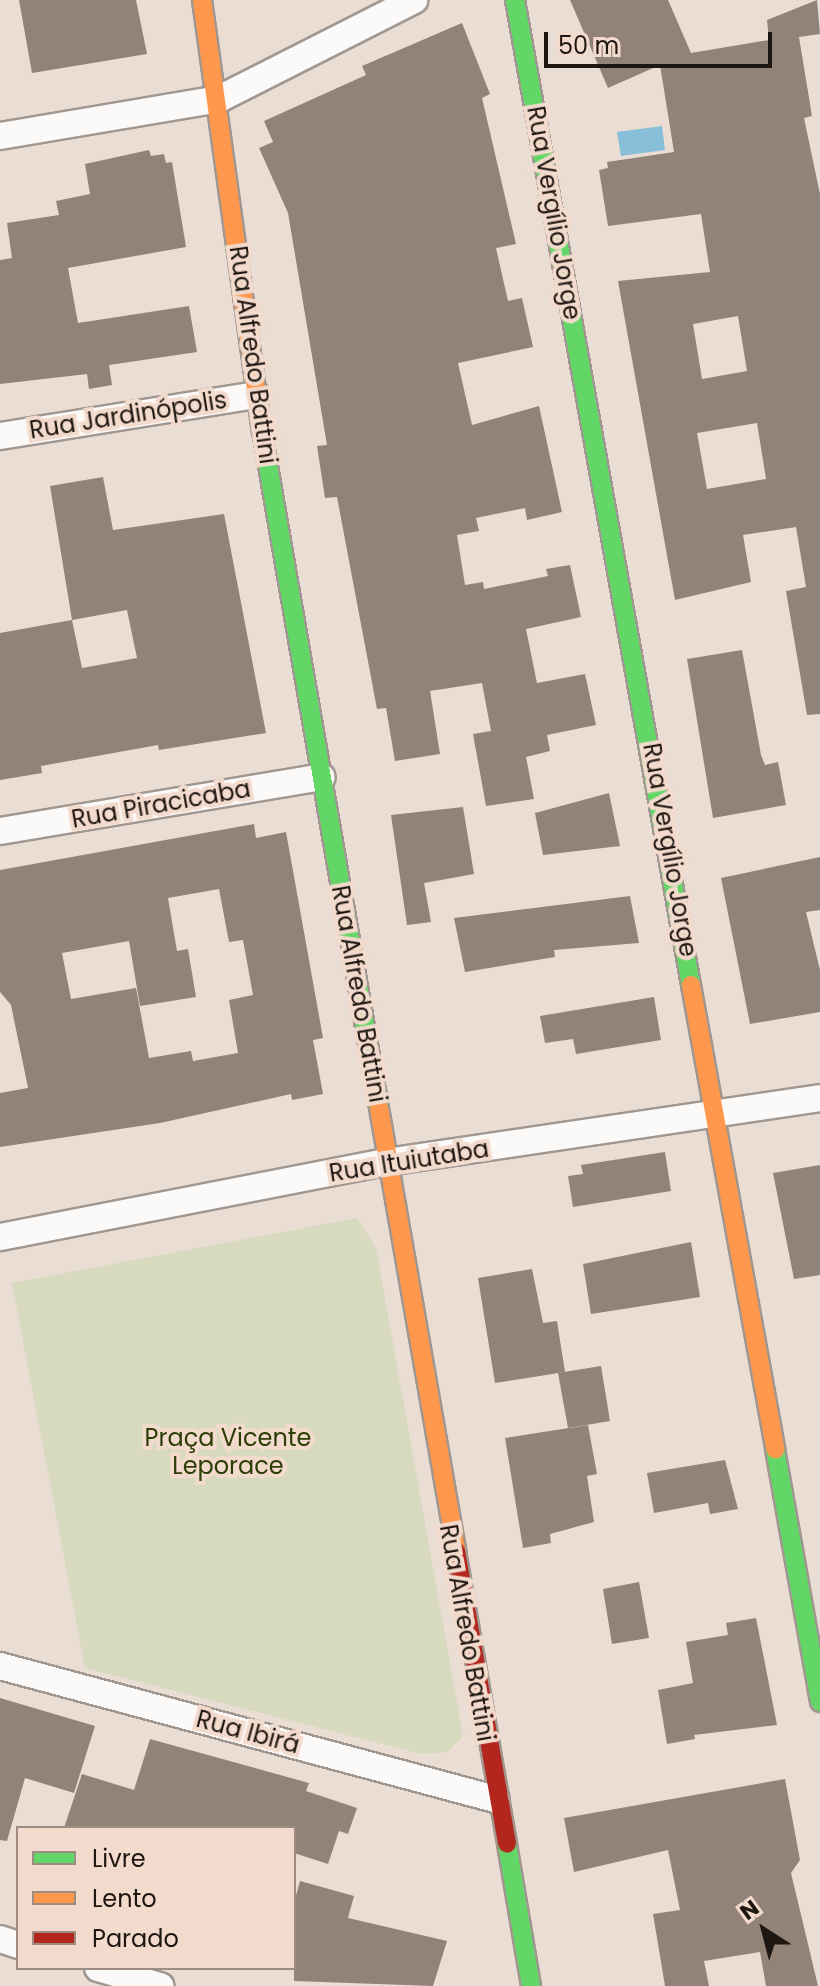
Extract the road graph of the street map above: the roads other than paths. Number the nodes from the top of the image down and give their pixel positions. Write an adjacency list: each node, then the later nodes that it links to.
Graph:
1 (202, 0): 4 (street, Rua Alfredo Battini)
2 (414, 0): 4 (street)
3 (515, 0): 11 (street, Rua Vergílio Jorge)
4 (219, 99): 5 (street); 6 (street, Rua Alfredo Battini)
5 (0, 136)
6 (256, 395): 7 (street, Rua Jardinópolis); 8 (street, Rua Alfredo Battini)
7 (0, 436)
8 (322, 777): 9 (street, Rua Piracicaba); 12 (street, Rua Alfredo Battini)
9 (0, 831)
10 (820, 1098): 11 (street, Rua Ituiutaba)
11 (718, 1115): 12 (street, Rua Ituiutaba); 15 (street, Rua Vergílio Jorge)
12 (387, 1162): 13 (street, Rua Ituiutaba); 16 (street, Rua Alfredo Battini)
13 (0, 1237)
14 (0, 1666): 16 (street, Rua Ibirá)
15 (820, 1702)
16 (495, 1799): 19 (street, Rua Alfredo Battini)
17 (105, 1970): 18 (street)
18 (160, 1986)
19 (531, 1986)

